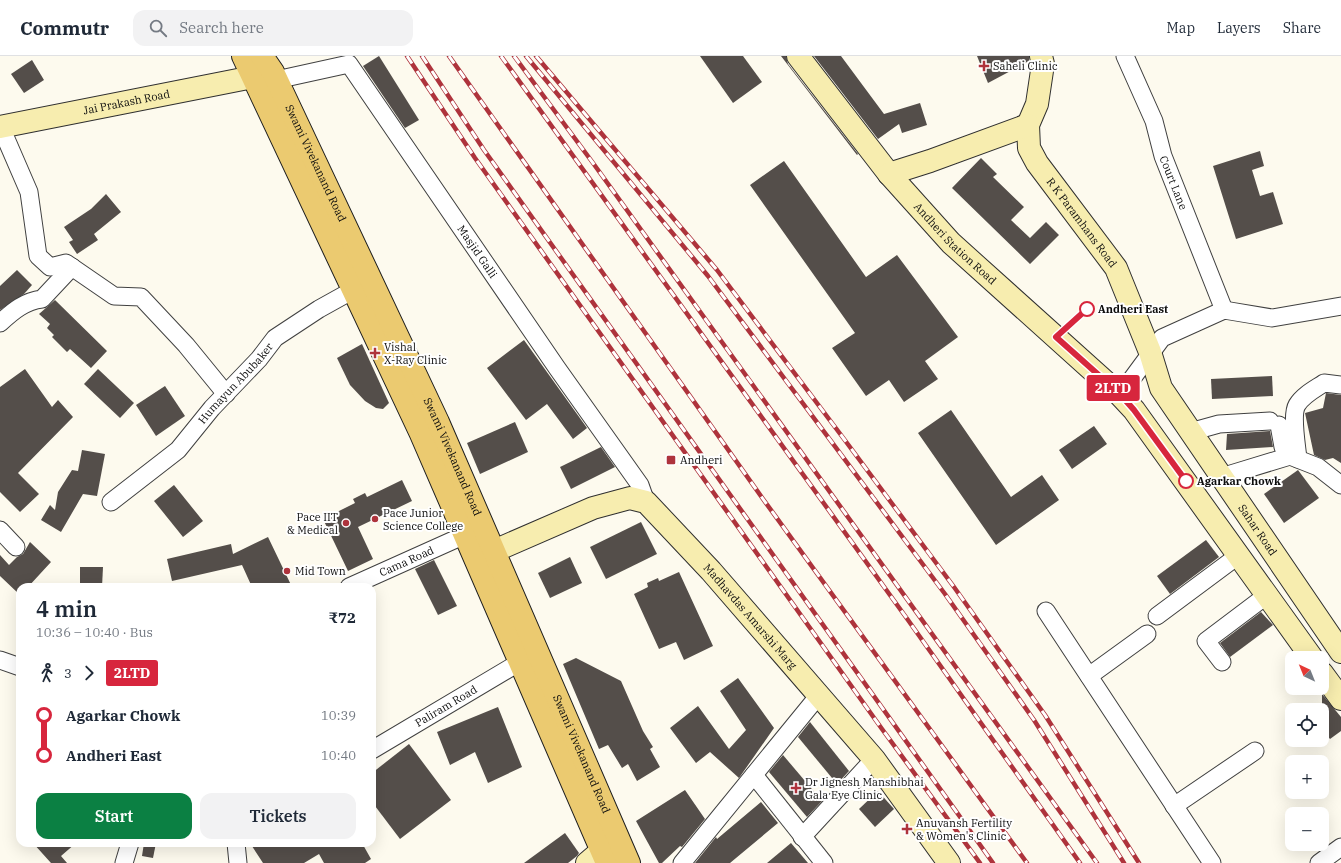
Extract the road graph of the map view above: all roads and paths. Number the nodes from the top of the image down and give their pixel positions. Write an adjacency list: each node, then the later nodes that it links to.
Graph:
1 (242, 56): 6 (main road, Swami Vivekanand Road)
2 (262, 56): 7 (main road, Swami Vivekanand Road)
3 (798, 56): 10 (main road, Andheri Station Road)
4 (1041, 56): 8 (main road, R K Paramhans Road)
5 (1125, 56): 14 (street, Court Lane)
6 (253, 77): 9 (main road, Jai Prakash Road); 12 (main road, Swami Vivekanand Road)
7 (276, 80): 12 (main road, Swami Vivekanand Road); 26 (street, Masjid Galli)
8 (1028, 125): 10 (main road); 16 (main road, R K Paramhans Road)
9 (0, 126): 11 (street)
10 (889, 174): 20 (main road, Andheri Station Road)
11 (72, 267): 15 (street); 19 (street)
12 (362, 285): 19 (street, Humayun Abubaker); 27 (main road, Swami Vivekanand Road); 29 (main road, Swami Vivekanand Road)
13 (1341, 306): 14 (street)
14 (1224, 310): 16 (street)
15 (0, 323)
16 (1150, 352): 18 (main road, R K Paramhans Road); 20 (street)
17 (1341, 384): 22 (street)
18 (1161, 388): 20 (main road); 21 (main road, Sahar Road)
19 (226, 394): 25 (street, Humayun Abubaker)
20 (1127, 402): 32 (main road)
21 (1190, 432): 22 (street); 23 (main road, Sahar Road)
22 (1294, 457): 23 (street); 24 (street)
23 (1221, 477): 40 (main road, Sahar Road)
24 (1341, 485)
25 (111, 502)
26 (646, 502): 31 (main road); 47 (main road, Madhavdas Amarshi Marg)
27 (484, 526): 29 (street, Cama Road); 31 (main road, Swami Vivekanand Road)
28 (0, 530): 30 (street)
29 (465, 535): 33 (main road, Swami Vivekanand Road); 34 (street, Cama Road)
30 (16, 546)
31 (495, 551): 33 (main road); 61 (main road, Swami Vivekanand Road)
32 (1239, 555): 35 (main road); 37 (street)
33 (475, 559): 42 (main road, Swami Vivekanand Road)
34 (358, 583)
35 (1267, 595): 39 (main road); 43 (street)
36 (1046, 611): 45 (street)
37 (1157, 616)
38 (1147, 634): 45 (street)
39 (1307, 651)
40 (1341, 652)
41 (0, 660): 44 (street)
42 (520, 662): 49 (street, Paliram Road); 58 (main road, Swami Vivekanand Road)
43 (1222, 662)
44 (16, 666)
45 (1089, 676): 53 (street)
46 (1329, 683): 48 (main road)
47 (819, 695): 51 (main road, Madhavdas Amarshi Marg); 52 (street)
48 (1341, 699)
49 (376, 748)
50 (1255, 751): 53 (street)
51 (874, 759): 54 (street); 64 (main road, Madhavdas Amarshi Marg)
52 (754, 775): 54 (street); 62 (street)
53 (1174, 806): 65 (street)
54 (802, 837): 63 (street)
55 (129, 847): 59 (street)
56 (236, 847): 60 (street)
57 (1341, 847): 66 (street)
58 (598, 859)
59 (124, 863)
60 (238, 863)
61 (630, 863)
62 (682, 863)
63 (824, 863)
64 (949, 863)
65 (1212, 863)
66 (1318, 863)

